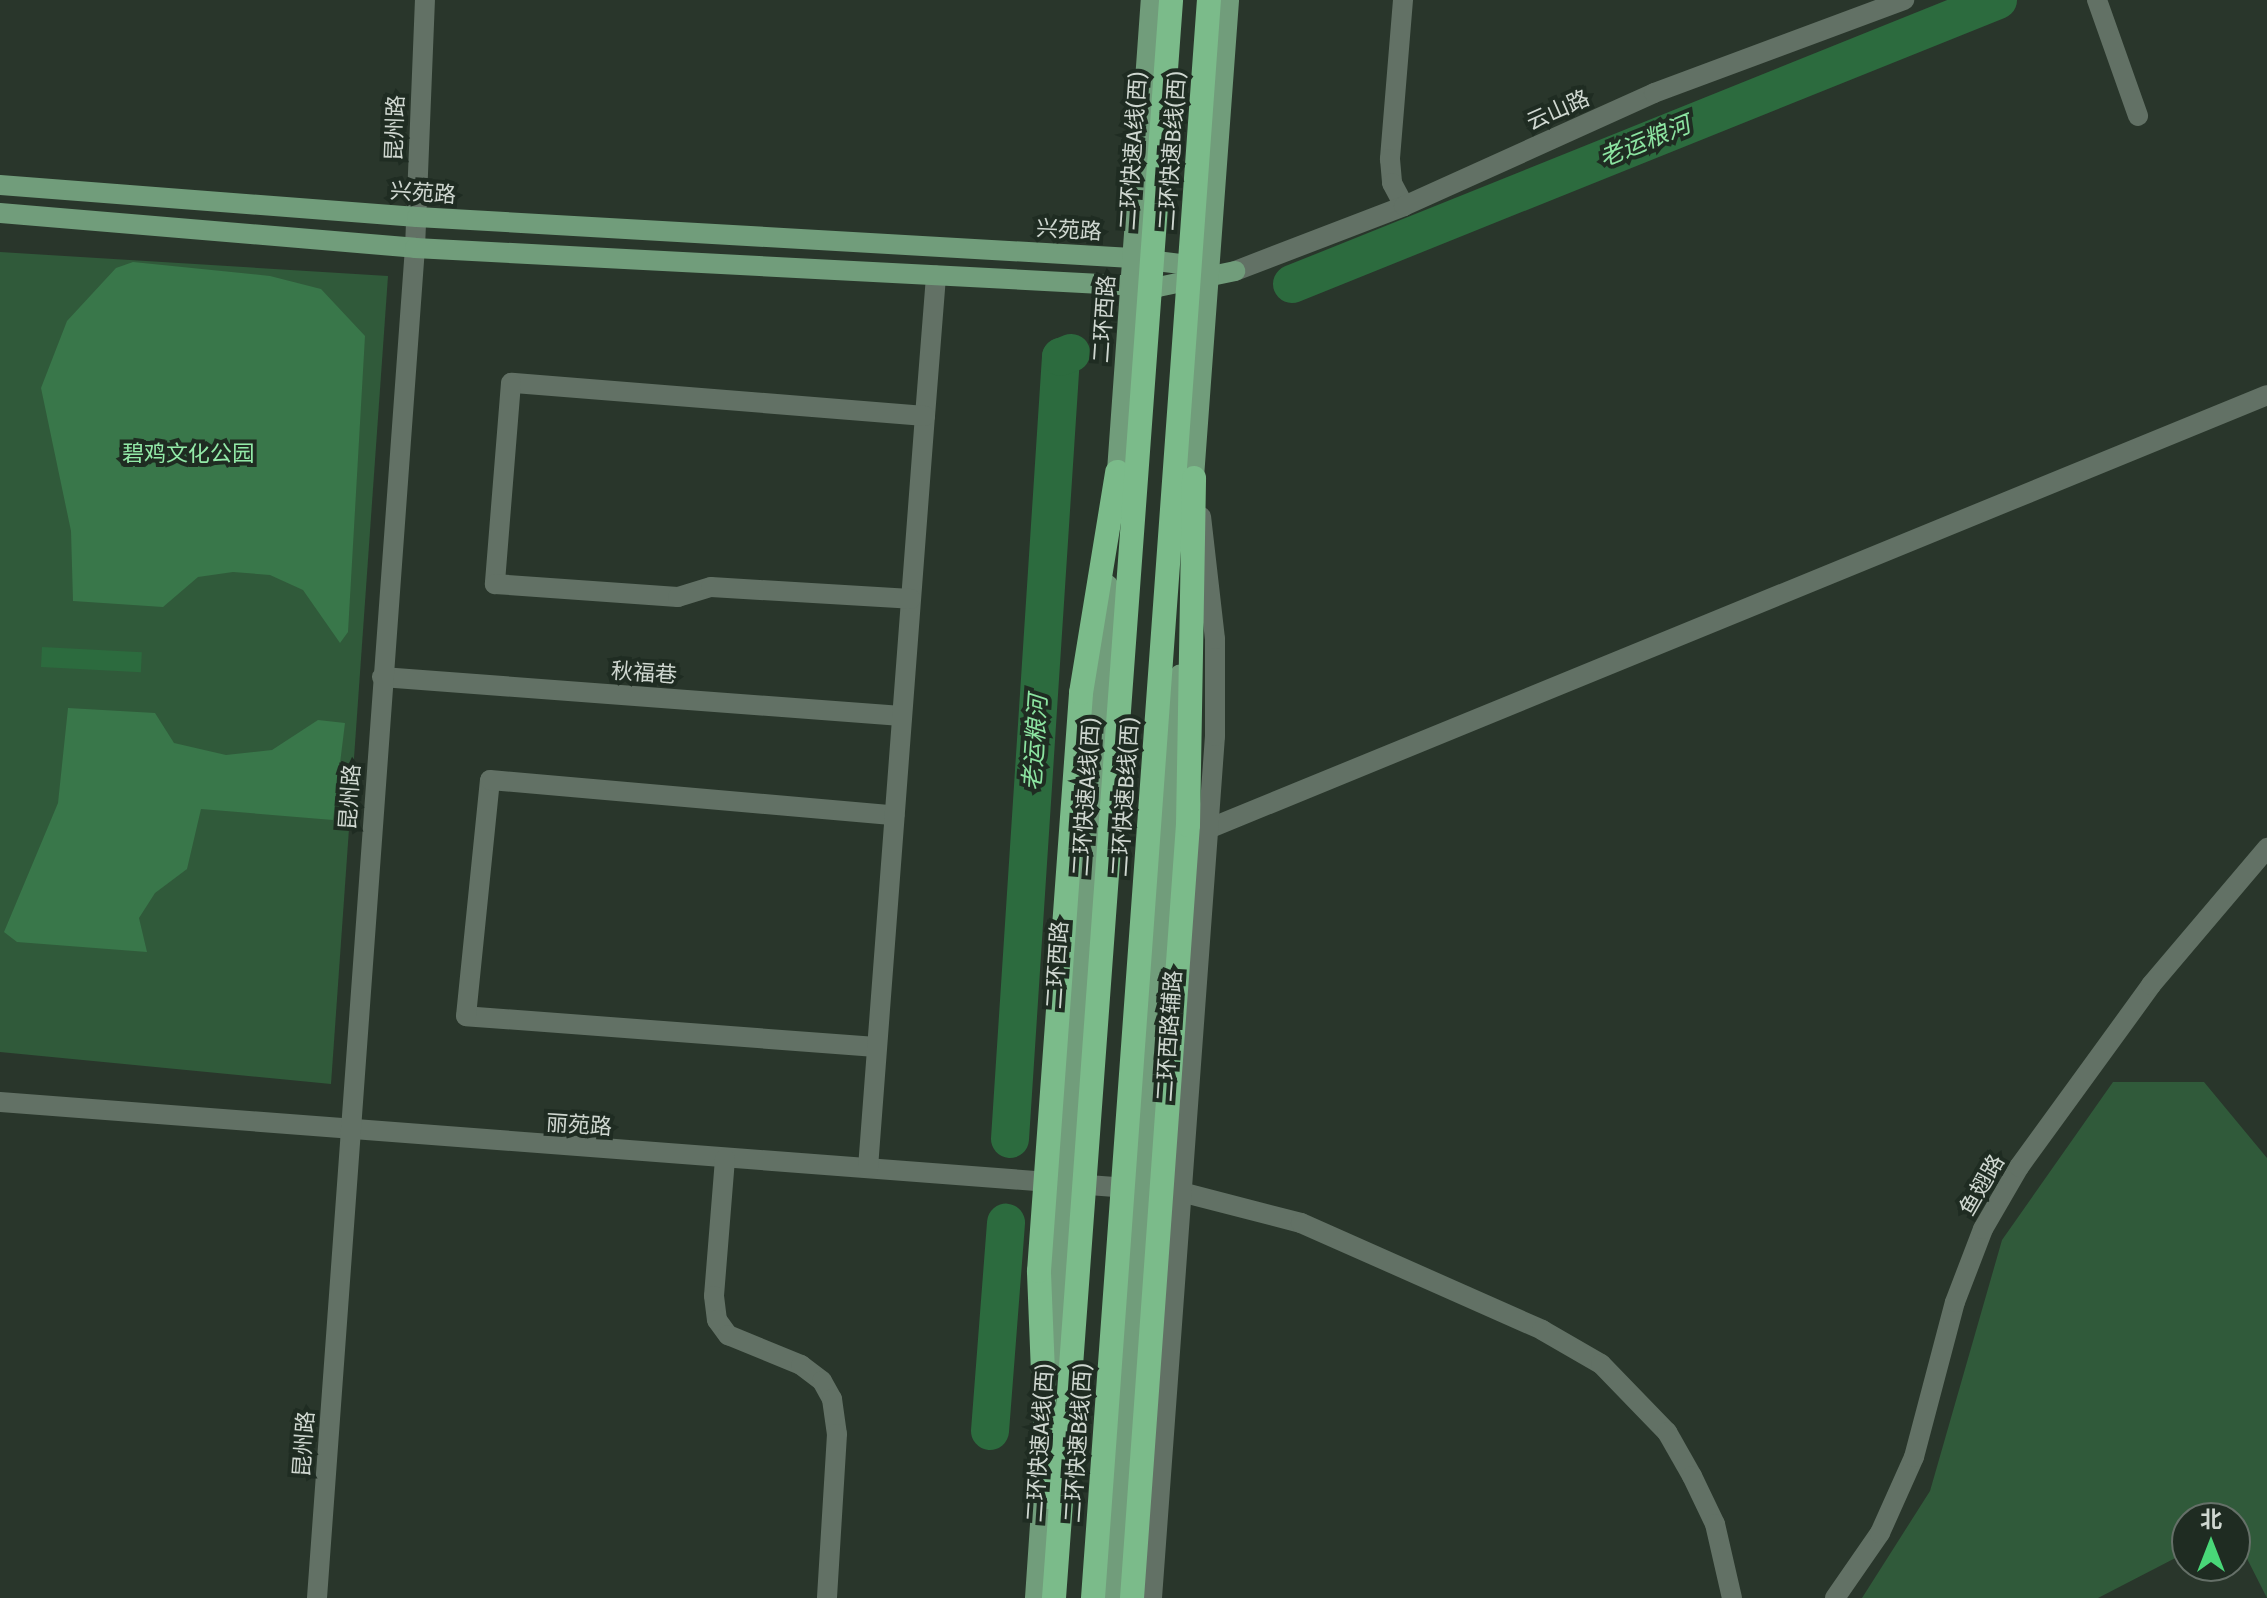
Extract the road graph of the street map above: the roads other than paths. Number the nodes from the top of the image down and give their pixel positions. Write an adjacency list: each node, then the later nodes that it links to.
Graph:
1 (425, 0): 13 (street, 昆州路)
2 (1151, 0): 15 (main road, 二环西路)
3 (1171, 0): 41 (highway, 二环快速A线(西))
4 (1209, 0): 42 (highway, 二环快速B线(西))
5 (1229, 0): 17 (main road)
6 (1403, 0): 11 (street)
7 (1904, 0): 11 (street, 云山路)
8 (2097, 0): 9 (street)
9 (2138, 116)
10 (0, 185): 13 (main road, 兴苑路)
11 (1404, 206): 16 (street, 云山路)
12 (0, 213): 14 (main road, 兴苑路)
13 (417, 217): 14 (street, 昆州路); 15 (main road, 兴苑路)
14 (415, 248): 18 (main road, 兴苑路); 25 (street, 昆州路)
15 (1132, 258): 17 (main road, 兴苑路); 19 (main road, 二环西路)
16 (1235, 271): 17 (main road, 兴苑路)
17 (1209, 272): 19 (main road, 兴苑路); 23 (main road)
18 (936, 275): 19 (main road, 兴苑路); 21 (street)
19 (1130, 285): 22 (main road, 二环西路)
20 (2267, 395): 28 (street)
21 (925, 416): 24 (street); 24 (street)
22 (1117, 472): 35 (main road, 二环西路); 41 (highway)
23 (1194, 478): 28 (street, 二环西路辅路); 36 (main road); 44 (highway)
24 (911, 599): 26 (street)
25 (382, 677): 26 (street, 秋福巷); 32 (street, 昆州路)
26 (902, 716): 27 (street)
27 (894, 815): 30 (street); 30 (street)
28 (1208, 829): 37 (street, 二环西路辅路)
29 (2267, 848): 47 (street, 鱼翅路)
30 (876, 1047): 34 (street)
31 (0, 1102): 32 (street, 丽苑路)
32 (350, 1133): 33 (street, 丽苑路); 38 (street, 昆州路)
33 (725, 1159): 34 (street, 丽苑路); 39 (street)
34 (868, 1168): 35 (street, 丽苑路)
35 (1065, 1182): 36 (street, 丽苑路); 40 (main road, 二环西路)
36 (1149, 1190): 37 (street, 丽苑路); 43 (main road)
37 (1181, 1192): 45 (street, 二环西路辅路); 46 (street, 丽苑路)
38 (317, 1598)
39 (827, 1598)
40 (1035, 1598)
41 (1052, 1598)
42 (1093, 1598)
43 (1113, 1598)
44 (1132, 1598)
45 (1152, 1598)
46 (1732, 1598)
47 (1835, 1598)

